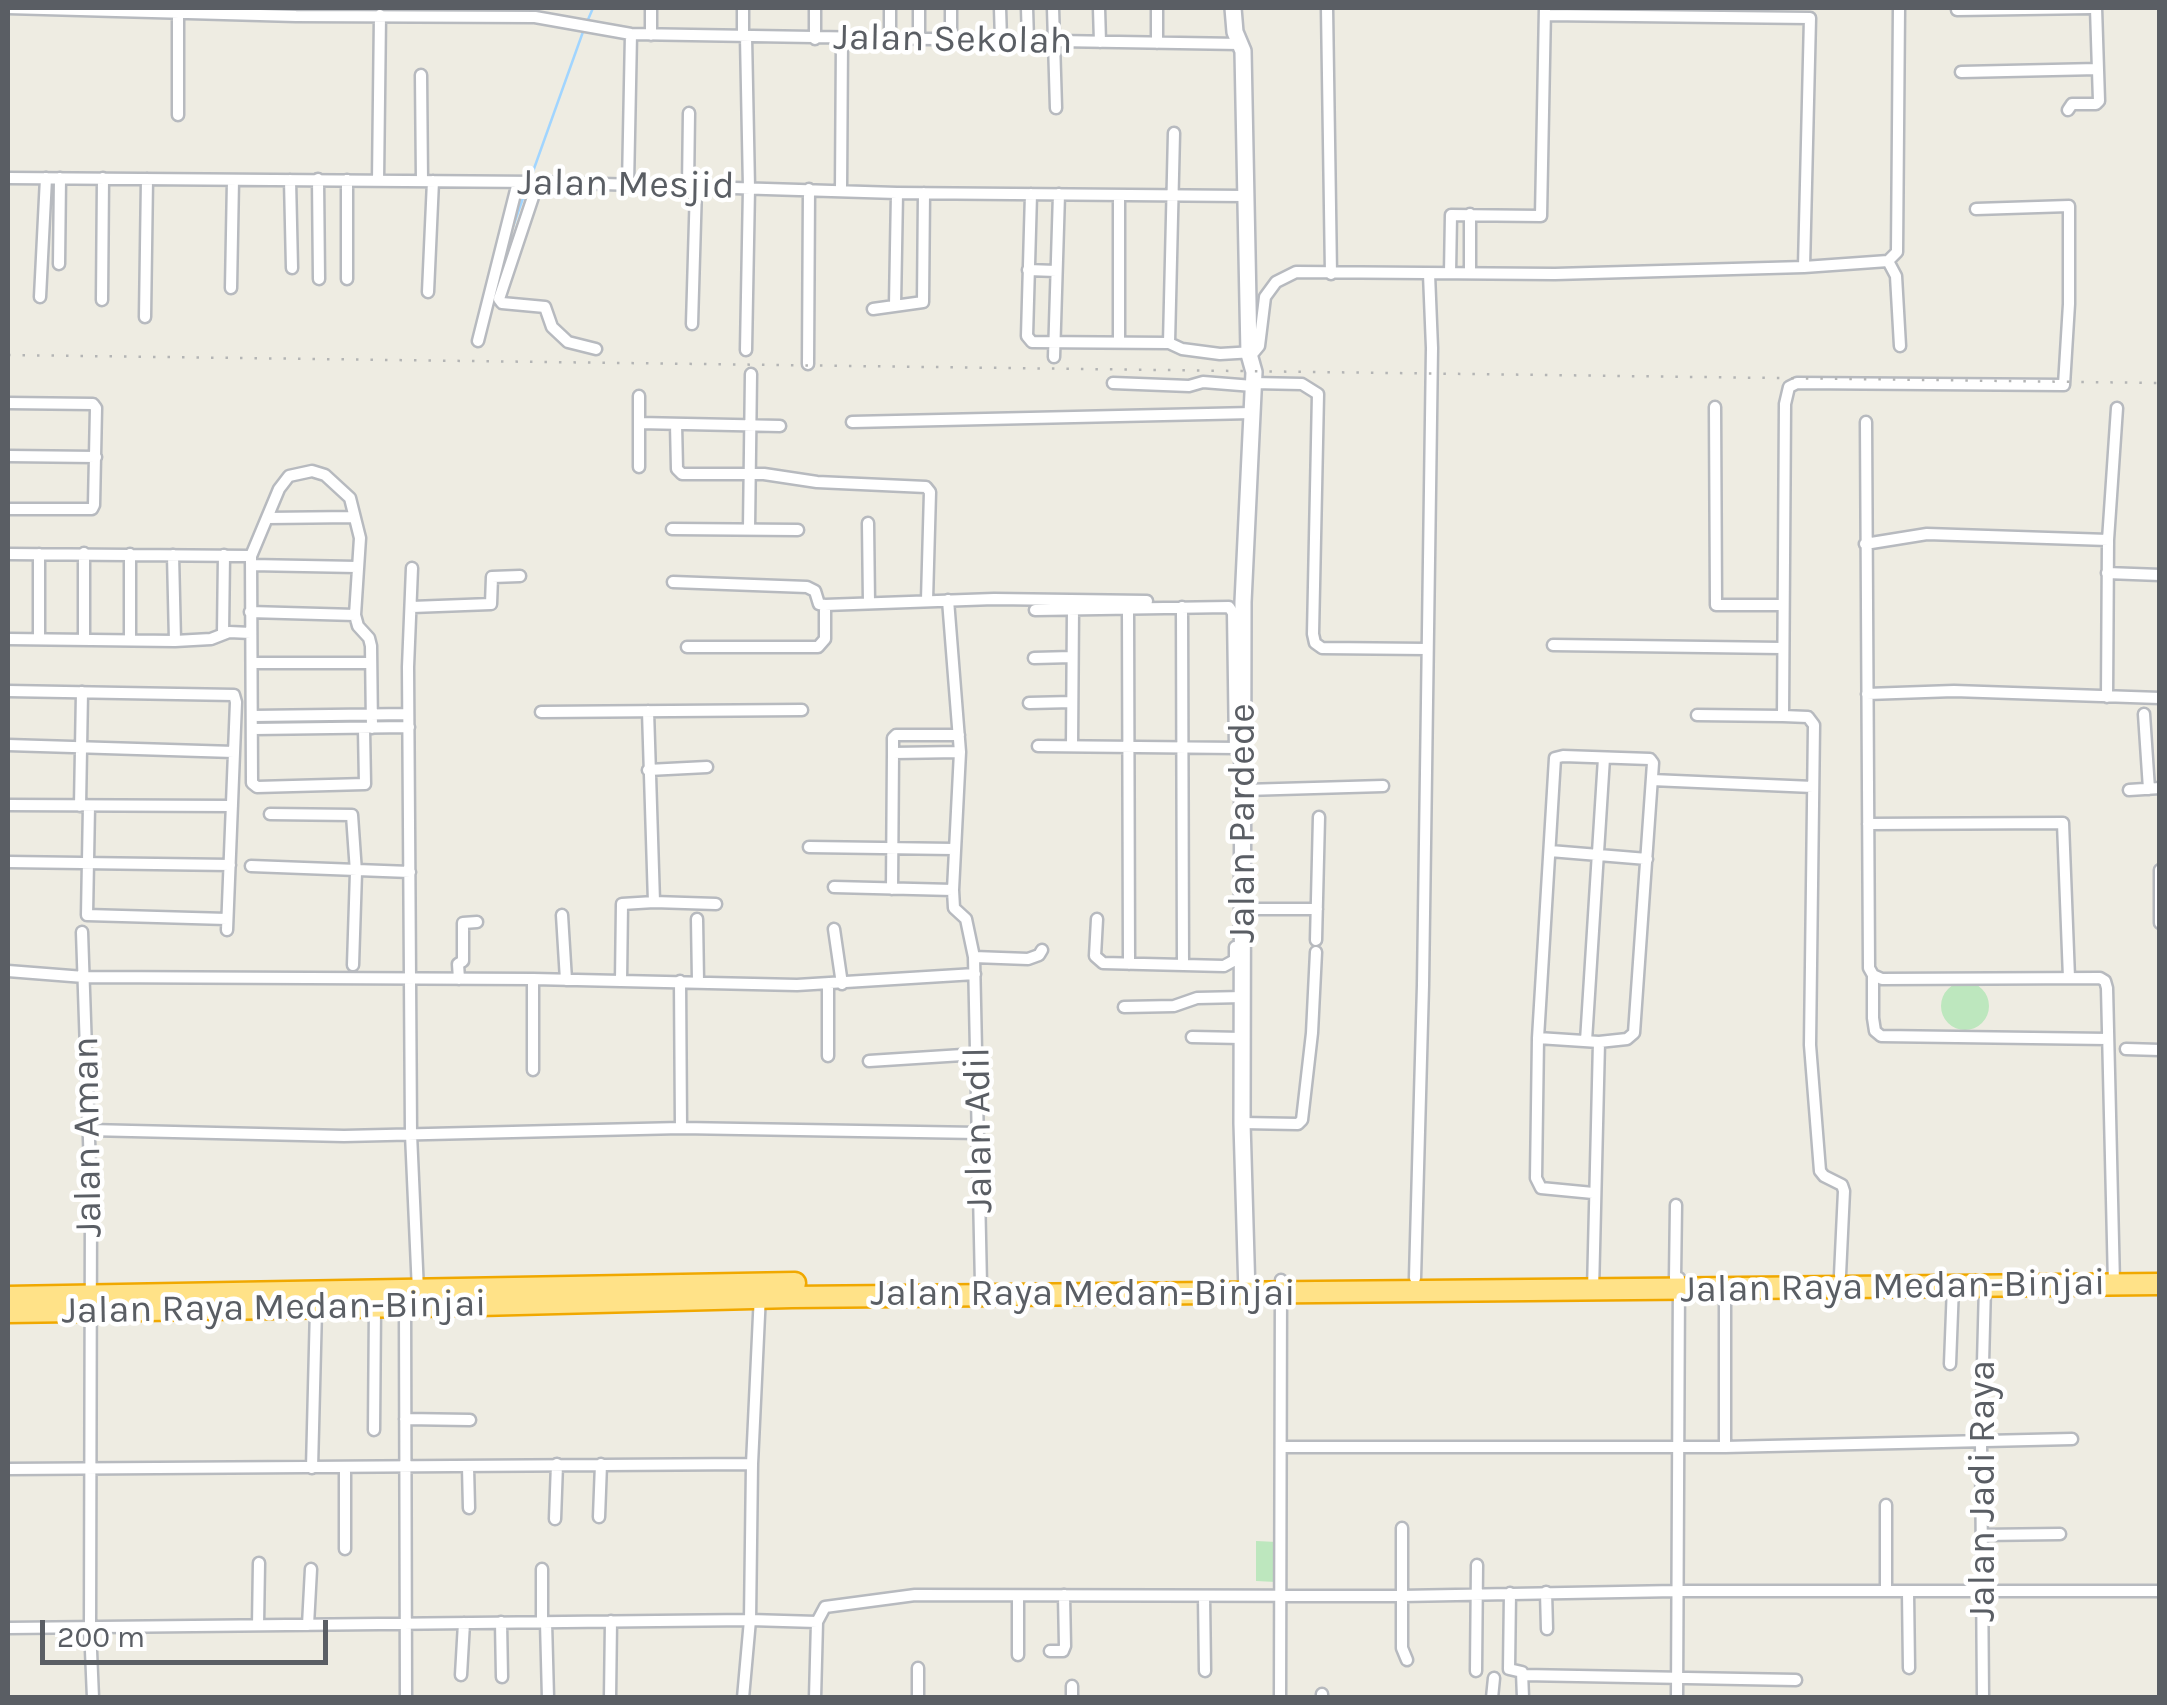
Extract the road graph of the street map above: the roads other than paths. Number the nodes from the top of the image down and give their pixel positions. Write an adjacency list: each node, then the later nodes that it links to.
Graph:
1 (8, 8): 20 (street, Jalan Sekolah)
2 (651, 8): 28 (street)
3 (743, 8): 29 (street)
4 (815, 8): 30 (street)
5 (890, 8): 31 (street)
6 (919, 8): 32 (street)
7 (952, 8): 34 (street)
8 (1000, 8): 35 (street)
9 (1028, 8): 36 (street)
10 (1054, 8): 37 (street)
11 (1099, 8): 38 (street)
12 (1157, 8): 39 (street)
13 (1233, 8): 40 (street, Jalan Pardede)
14 (1327, 8): 83 (street)
15 (1820, 8): 26 (street)
16 (2094, 8): 18 (street); 41 (street)
17 (1898, 9): 75 (street)
18 (1957, 10)
19 (1545, 11): 23 (street); 74 (street)
20 (178, 12): 21 (street, Jalan Sekolah); 47 (street)
21 (296, 12): 22 (street, Jalan Sekolah)
22 (326, 12): 25 (street, Jalan Sekolah)
23 (1638, 12): 24 (street)
24 (1716, 12): 26 (street)
25 (380, 15): 27 (street, Jalan Sekolah); 58 (street)
26 (1810, 18): 77 (street)
27 (631, 34): 28 (street, Jalan Sekolah); 61 (street)
28 (650, 35): 29 (street, Jalan Sekolah)
29 (745, 37): 30 (street, Jalan Sekolah); 63 (street)
30 (815, 39): 33 (street, Jalan Sekolah)
31 (890, 39): 32 (street, Jalan Sekolah); 33 (street, Jalan Sekolah)
32 (919, 39): 34 (street, Jalan Sekolah)
33 (842, 40): 65 (street)
34 (952, 40): 35 (street, Jalan Sekolah)
35 (1002, 40): 36 (street, Jalan Sekolah)
36 (1028, 40): 37 (street, Jalan Sekolah)
37 (1054, 42): 38 (street, Jalan Sekolah); 44 (street)
38 (1100, 42): 39 (street, Jalan Sekolah)
39 (1158, 43): 40 (street, Jalan Sekolah)
40 (1240, 44): 72 (street, Jalan Pardede)
41 (2098, 69): 42 (street); 45 (street)
42 (1960, 72)
43 (421, 74): 59 (street)
44 (1056, 108)
45 (2068, 110)
46 (689, 114): 62 (street)
47 (178, 115)
48 (1174, 133): 71 (street)
49 (8, 178): 50 (street, Jalan Mesjid)
50 (46, 178): 51 (street, Jalan Mesjid); 89 (street)
51 (60, 178): 52 (street, Jalan Mesjid); 76 (street)
52 (103, 178): 53 (street, Jalan Mesjid); 90 (street)
53 (148, 178): 55 (street, Jalan Mesjid); 93 (street)
54 (318, 179): 56 (street, Jalan Mesjid); 57 (street, Jalan Mesjid); 85 (street)
55 (233, 180): 56 (street, Jalan Mesjid); 87 (street)
56 (290, 180): 78 (street)
57 (347, 180): 58 (street, Jalan Mesjid); 86 (street)
58 (378, 181): 59 (street, Jalan Mesjid)
59 (428, 181): 60 (street, Jalan Mesjid); 88 (street)
60 (528, 182): 61 (street, Jalan Mesjid); 95 (street); 100 (street)
61 (628, 185): 62 (street, Jalan Mesjid)
62 (692, 187): 63 (street, Jalan Mesjid); 94 (street)
63 (749, 188): 64 (street, Jalan Mesjid); 101 (street)
64 (808, 189): 65 (street, Jalan Mesjid); 104 (street)
65 (841, 189): 66 (street, Jalan Mesjid)
66 (897, 193): 67 (street, Jalan Mesjid); 91 (street)
67 (924, 193): 68 (street, Jalan Mesjid); 91 (street)
68 (1031, 194): 69 (street, Jalan Mesjid); 79 (street)
69 (1059, 194): 70 (street, Jalan Mesjid); 80 (street)
70 (1119, 195): 71 (street, Jalan Mesjid); 96 (street)
71 (1174, 195): 72 (street, Jalan Mesjid); 97 (street)
72 (1245, 196): 102 (street, Jalan Pardede)
73 (1976, 209): 150 (street)
74 (1470, 214): 81 (street); 82 (street)
75 (1888, 261): 77 (street); 99 (street)
76 (59, 264)
77 (1804, 267): 82 (street)
78 (292, 268)
79 (1028, 270): 80 (street); 98 (street)
80 (1056, 271): 98 (street)
81 (1450, 273): 82 (street); 84 (street)
82 (1470, 273)
83 (1331, 274): 84 (street); 102 (street)
84 (1429, 274): 168 (street)
85 (320, 279)
86 (348, 279)
87 (231, 288)
88 (428, 292)
89 (40, 297)
90 (102, 300)
91 (896, 305): 92 (street)
92 (872, 308)
93 (145, 317)
94 (692, 324)
95 (478, 341)
96 (1119, 341): 97 (street); 98 (street)
97 (1169, 342): 102 (street)
98 (1054, 344): 103 (street)
99 (1900, 346)
100 (596, 348)
101 (746, 350)
102 (1249, 354): 107 (street, Jalan Pardede)
103 (1054, 357)
104 (808, 364)
105 (751, 374): 117 (street)
106 (1113, 383): 107 (street)
107 (1253, 384): 112 (street, Jalan Pardede); 168 (street)
108 (639, 396): 113 (street)
109 (8, 403): 120 (street)
110 (1715, 406): 150 (street)
111 (2117, 408): 130 (street)
112 (1252, 413): 114 (street); 147 (street, Jalan Pardede)
113 (639, 422): 116 (street); 121 (street)
114 (852, 422)
115 (1866, 422): 131 (street)
116 (676, 424): 117 (street); 122 (street)
117 (750, 426): 118 (street); 122 (street)
118 (780, 426)
119 (8, 456): 120 (street)
120 (96, 457): 123 (street)
121 (638, 467)
122 (749, 474): 127 (street); 145 (street)
123 (8, 509)
124 (354, 517): 125 (street); 125 (street); 139 (street)
125 (267, 518): 138 (street)
126 (868, 523): 148 (street)
127 (749, 528): 128 (street); 129 (street)
128 (672, 529)
129 (798, 530)
130 (2108, 540): 131 (street); 141 (street)
131 (1865, 544): 175 (street)
132 (84, 553): 134 (street); 135 (street); 163 (street)
133 (8, 554): 134 (street)
134 (39, 554): 161 (street)
135 (130, 554): 136 (street); 162 (street)
136 (173, 555): 137 (street); 164 (street)
137 (224, 555): 138 (street); 158 (street)
138 (251, 560): 139 (street); 156 (street)
139 (357, 567): 157 (street)
140 (412, 568): 151 (street)
141 (2107, 573): 142 (street); 176 (street)
142 (2160, 575)
143 (520, 576): 151 (street)
144 (673, 582): 149 (street)
145 (927, 600): 146 (street); 148 (street)
146 (948, 600): 147 (street); 191 (street)
147 (1243, 602): 198 (street, Jalan Pardede)
148 (869, 603): 149 (street)
149 (825, 605): 166 (street)
150 (1782, 605): 167 (street)
151 (412, 607): 183 (street)
152 (1074, 608): 153 (street); 155 (street); 169 (street)
153 (1128, 608): 154 (street); 196 (street)
154 (1182, 608): 197 (street); 198 (street)
155 (1034, 610)
156 (250, 612): 157 (street); 159 (street)
157 (355, 614): 172 (street)
158 (223, 633): 159 (street); 164 (street)
159 (250, 633): 171 (street)
160 (8, 639): 161 (street)
161 (39, 639): 163 (street)
162 (130, 639): 163 (street); 164 (street)
163 (84, 640)
164 (175, 641)
165 (1552, 645): 167 (street)
166 (687, 646)
167 (1782, 648): 187 (street)
168 (1426, 649): 286 (street)
169 (1072, 657): 170 (street); 178 (street)
170 (1034, 658)
171 (253, 662): 172 (street); 188 (street)
172 (370, 663): 186 (street)
173 (8, 691): 174 (street)
174 (82, 692): 195 (street); 199 (street)
175 (1867, 694): 176 (street); 216 (street)
176 (2107, 697): 177 (street)
177 (2160, 698)
178 (1072, 702): 179 (street); 194 (street)
179 (1029, 703)
180 (802, 710): 181 (street)
181 (648, 711): 182 (street); 204 (street)
182 (541, 712)
183 (408, 714): 186 (street); 189 (street)
184 (2144, 714): 208 (street)
185 (1697, 715): 187 (street)
186 (372, 716): 188 (street); 190 (street)
187 (1783, 716): 207 (street)
188 (253, 723): 190 (street); 190 (street)
189 (408, 727): 190 (street); 229 (street)
190 (368, 728)
191 (959, 735): 200 (street); 201 (street)
192 (8, 744): 195 (street)
193 (1038, 746): 194 (street)
194 (1072, 746): 196 (street)
195 (80, 747): 199 (street); 212 (street)
196 (1128, 747): 197 (street); 246 (street)
197 (1181, 748): 198 (street); 248 (street)
198 (1240, 748): 209 (street, Jalan Pardede); 248 (street)
199 (234, 752): 213 (street)
200 (960, 752): 201 (street); 218 (street)
201 (893, 753): 219 (street)
202 (1604, 758): 205 (street); 220 (street); 221 (street)
203 (707, 767): 204 (street)
204 (648, 770): 233 (street)
205 (1652, 780): 207 (street); 222 (street)
206 (1383, 786): 209 (street)
207 (1813, 787): 285 (street)
208 (2154, 788): 210 (street)
209 (1245, 790): 235 (street, Jalan Pardede)
210 (2129, 790)
211 (8, 805): 212 (street)
212 (84, 806): 213 (street); 224 (street)
213 (232, 806): 225 (street)
214 (270, 814): 228 (street)
215 (1318, 817): 236 (street)
216 (1868, 824): 251 (street); 253 (street)
217 (809, 848): 219 (street)
218 (954, 849): 219 (street); 232 (street)
219 (891, 850): 231 (street)
220 (1550, 851): 221 (street); 267 (street)
221 (1597, 854): 222 (street); 269 (street)
222 (1647, 859): 270 (street)
223 (8, 862): 224 (street)
224 (88, 864): 225 (street); 225 (street)
225 (230, 865)
226 (251, 866): 228 (street)
227 (2160, 870): 241 (street)
228 (356, 872): 229 (street); 247 (street)
229 (410, 872): 256 (street)
230 (834, 887): 231 (street)
231 (892, 888): 232 (street)
232 (953, 890): 245 (street, Jalan Adil)
233 (654, 902): 234 (street); 258 (street)
234 (716, 904)
235 (1242, 909): 236 (street); 263 (street, Jalan Pardede)
236 (1317, 909): 277 (street)
237 (562, 915): 257 (street)
238 (696, 919): 260 (street)
239 (1097, 919): 246 (street)
240 (478, 922): 254 (street)
241 (2160, 922)
242 (834, 930): 262 (street)
243 (82, 932): 252 (street, Jalan Aman)
244 (1042, 950): 245 (street)
245 (974, 957): 250 (street, Jalan Adil)
246 (1129, 964): 248 (street)
247 (354, 965)
248 (1183, 965)
249 (8, 971): 252 (street)
250 (975, 974): 262 (street); 273 (street, Jalan Adil)
251 (1874, 976): 253 (street); 268 (street)
252 (84, 978): 256 (street); 279 (street, Jalan Aman)
253 (2069, 978): 268 (street)
254 (459, 979): 255 (street); 256 (street)
255 (533, 979): 257 (street); 276 (street)
256 (412, 980): 281 (street)
257 (566, 980): 258 (street)
258 (621, 980): 259 (street)
259 (680, 981): 260 (street); 278 (street)
260 (698, 981): 261 (street)
261 (828, 984): 262 (street); 274 (street)
262 (842, 984)
263 (1244, 998): 264 (street); 266 (street, Jalan Pardede)
264 (1124, 1007)
265 (1192, 1037): 266 (street)
266 (1242, 1038): 277 (street, Jalan Pardede)
267 (1538, 1038): 269 (street); 282 (street)
268 (2108, 1039): 287 (street)
269 (1586, 1041): 270 (street)
270 (1600, 1042): 282 (street)
271 (2126, 1049): 272 (street)
272 (2160, 1050)
273 (978, 1054): 275 (street); 280 (street, Jalan Adil)
274 (828, 1056)
275 (868, 1061)
276 (533, 1070)
277 (1242, 1123): 295 (street, Jalan Pardede)
278 (681, 1128): 280 (street); 281 (street)
279 (89, 1130): 281 (street); 300 (street, Jalan Aman)
280 (978, 1132): 291 (street, Jalan Adil)
281 (412, 1134): 299 (street)
282 (1594, 1193): 289 (street)
283 (1676, 1205): 288 (street)
284 (2160, 1273): 287 (highway, Jalan Raya Medan-Binjai)
285 (1840, 1275): 287 (highway, Jalan Raya Medan-Binjai); 288 (highway, Jalan Raya Medan-Binjai)
286 (1415, 1278): 289 (highway, Jalan Raya Medan-Binjai); 293 (highway, Jalan Raya Medan-Binjai)
287 (2114, 1279): 290 (highway, Jalan Raya Medan-Binjai); 292 (highway, Jalan Raya Medan-Binjai)
288 (1678, 1282): 289 (highway, Jalan Raya Medan-Binjai); 296 (highway, Jalan Raya Medan-Binjai); 311 (street)
289 (1593, 1284): 293 (highway, Jalan Raya Medan-Binjai)
290 (2160, 1284)
291 (981, 1285): 295 (highway, Jalan Raya Medan-Binjai); 297 (highway, Jalan Raya Medan-Binjai)
292 (1986, 1285): 294 (highway, Jalan Raya Medan-Binjai); 309 (street, Jalan Jadi Raya)
293 (1281, 1286): 295 (highway, Jalan Raya Medan-Binjai); 310 (street)
294 (1952, 1286): 296 (highway, Jalan Raya Medan-Binjai); 304 (street)
295 (1246, 1287): 297 (highway, Jalan Raya Medan-Binjai)
296 (1725, 1290): 312 (street)
297 (760, 1291): 299 (highway, Jalan Raya Medan-Binjai); 315 (street)
298 (8, 1297): 300 (highway, Jalan Raya Medan-Binjai)
299 (413, 1299): 300 (highway, Jalan Raya Medan-Binjai); 301 (highway, Jalan Raya Medan-Binjai); 305 (street)
300 (90, 1304): 302 (highway, Jalan Raya Medan-Binjai); 303 (highway, Jalan Raya Medan-Binjai); 316 (street, Jalan Aman)
301 (375, 1306): 302 (highway, Jalan Raya Medan-Binjai); 307 (street)
302 (316, 1308): 319 (street)
303 (8, 1312)
304 (1950, 1364)
305 (405, 1419): 306 (street); 321 (street)
306 (470, 1420)
307 (374, 1430)
308 (2072, 1440): 309 (street)
309 (1981, 1441): 312 (street); 327 (street, Jalan Jadi Raya)
310 (1282, 1447): 311 (street); 345 (street)
311 (1677, 1447): 312 (street); 334 (street)
312 (1726, 1448)
313 (557, 1464): 314 (street); 317 (street); 325 (street)
314 (601, 1464): 315 (street); 324 (street)
315 (752, 1464): 347 (street)
316 (90, 1466): 318 (street); 319 (street); 356 (street, Jalan Aman)
317 (468, 1467): 321 (street); 323 (street)
318 (8, 1468)
319 (312, 1468): 320 (street)
320 (346, 1468): 321 (street); 329 (street)
321 (404, 1468): 354 (street)
322 (1886, 1505): 335 (street)
323 (468, 1508)
324 (599, 1517)
325 (554, 1520)
326 (1402, 1528): 346 (street)
327 (1982, 1534): 328 (street); 339 (street, Jalan Jadi Raya)
328 (2060, 1534)
329 (345, 1549)
330 (259, 1563): 355 (street)
331 (1477, 1565): 341 (street)
332 (311, 1569): 353 (street)
333 (542, 1570): 350 (street)
334 (1676, 1590): 335 (street); 337 (street); 368 (street)
335 (1886, 1591): 338 (street)
336 (2160, 1591): 339 (street)
337 (1546, 1592): 340 (street); 358 (street)
338 (1908, 1592): 339 (street); 363 (street)
339 (1980, 1592): 383 (street, Jalan Jadi Raya)
340 (1510, 1593): 341 (street); 367 (street)
341 (1476, 1594): 346 (street); 365 (street)
342 (1064, 1595): 343 (street); 344 (street); 359 (street)
343 (1018, 1596): 351 (street); 360 (street)
344 (1204, 1596): 345 (street); 364 (street)
345 (1280, 1596): 346 (street); 379 (street)
346 (1401, 1596): 361 (street)
347 (750, 1620): 348 (street); 351 (street); 376 (street)
348 (611, 1621): 350 (street); 375 (street)
349 (501, 1622): 350 (street); 352 (street); 369 (street)
350 (544, 1622): 374 (street)
351 (817, 1622): 377 (street)
352 (464, 1623): 354 (street); 366 (street)
353 (308, 1624): 354 (street); 355 (street)
354 (405, 1624): 373 (street)
355 (258, 1625): 356 (street)
356 (90, 1627): 357 (street); 372 (street, Jalan Aman)
357 (8, 1628)
358 (1548, 1629)
359 (1050, 1651)
360 (1018, 1655)
361 (1407, 1660)
362 (918, 1668): 378 (street)
363 (1909, 1668)
364 (1205, 1671)
365 (1476, 1671)
366 (461, 1675)
367 (1523, 1675): 368 (street); 381 (street)
368 (1677, 1676): 371 (street); 382 (street)
369 (502, 1677)
370 (1494, 1678): 380 (street)
371 (1796, 1680)
372 (93, 1698)
373 (406, 1698)
374 (548, 1698)
375 (610, 1698)
376 (743, 1698)
377 (815, 1698)
378 (918, 1698)
379 (1280, 1698)
380 (1492, 1698)
381 (1523, 1698)
382 (1677, 1698)
383 (1983, 1698)

